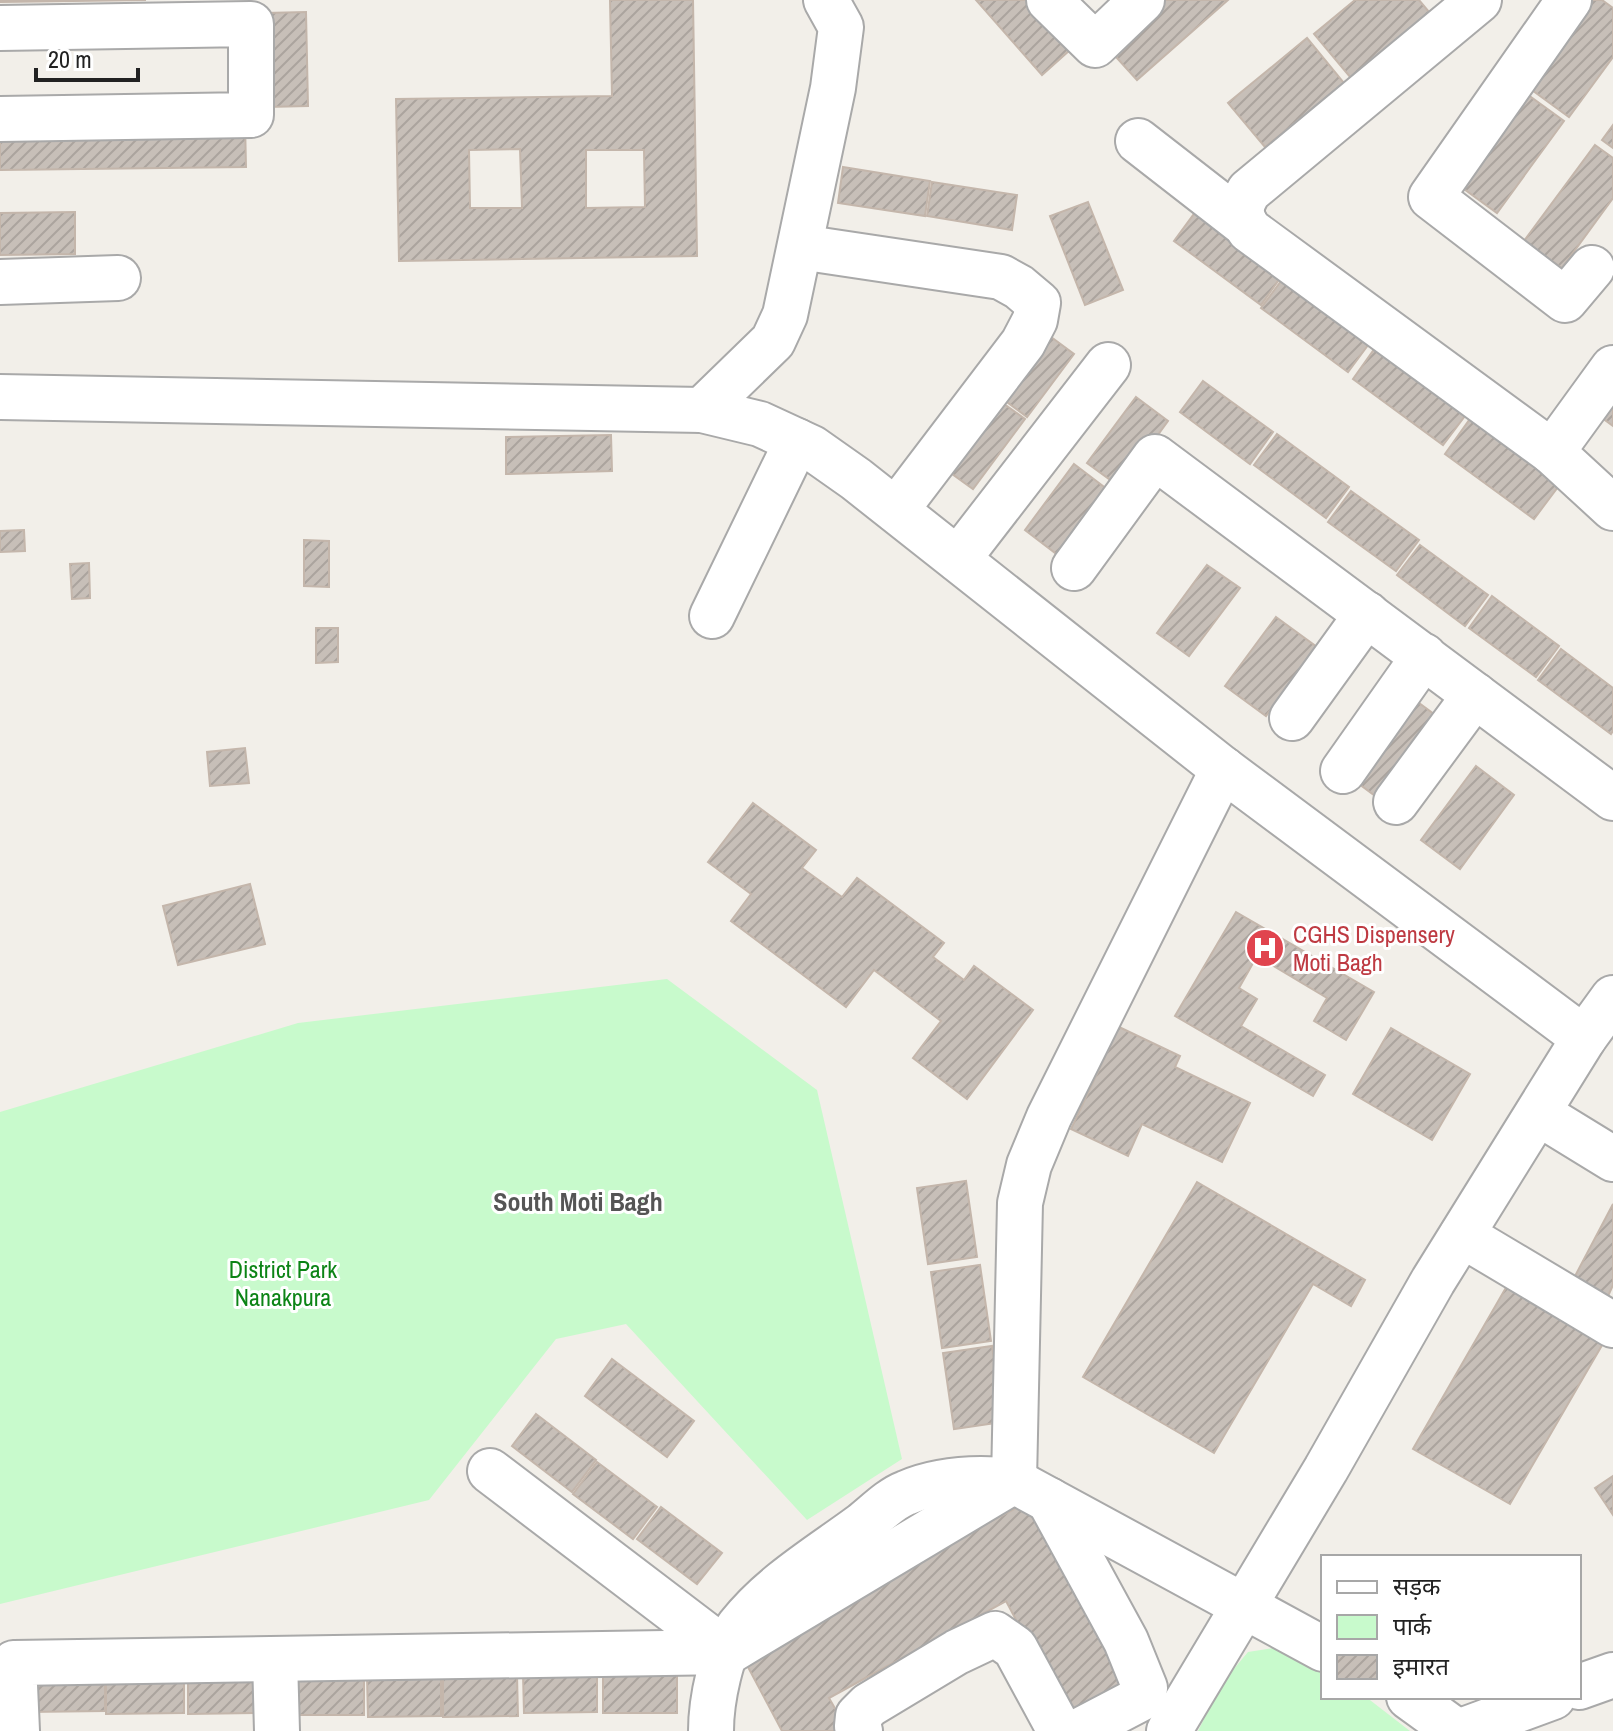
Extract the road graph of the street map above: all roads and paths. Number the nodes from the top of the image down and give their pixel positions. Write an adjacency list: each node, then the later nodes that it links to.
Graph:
1 (1049, 0): 2 (street)
2 (1142, 0)
3 (1479, 0): 9 (street)
4 (1569, 0): 11 (street)
5 (842, 9): 10 (street)
6 (0, 28): 7 (street)
7 (0, 119)
8 (1138, 141): 9 (street)
9 (1246, 225): 19 (street)
10 (800, 247): 17 (street); 21 (street)
11 (1606, 264)
12 (118, 278): 13 (street)
13 (0, 282)
14 (1108, 365): 22 (street)
15 (1613, 368): 19 (street)
16 (0, 397): 17 (street)
17 (702, 410): 18 (street)
18 (797, 441): 21 (street); 25 (street)
19 (1552, 452): 20 (street)
20 (1613, 508)
21 (896, 510): 22 (street)
22 (958, 559): 29 (street)
23 (1074, 568): 24 (street)
24 (1367, 614): 26 (street); 28 (street)
25 (712, 616)
26 (1424, 656): 27 (street); 30 (street)
27 (1475, 695): 31 (street); 32 (street)
28 (1292, 718)
29 (1223, 769): 34 (street); 40 (street)
30 (1343, 771)
31 (1613, 798)
32 (1396, 802)
33 (1613, 998): 34 (street)
34 (1584, 1038): 35 (street)
35 (1538, 1113): 36 (street); 37 (street)
36 (1613, 1159)
37 (1462, 1235): 38 (street); 41 (street)
38 (1613, 1325)
39 (490, 1471): 44 (street)
40 (1032, 1491): 41 (street); 44 (street); 56 (street)
41 (1244, 1606): 42 (street); 49 (street)
42 (1321, 1648)
43 (275, 1659): 44 (street); 50 (street); 51 (street)
44 (722, 1668): 52 (street); 53 (street)
45 (1613, 1675): 46 (street)
46 (1581, 1686)
47 (1412, 1699): 57 (street)
48 (1547, 1699): 57 (street)
49 (1176, 1724)
50 (17, 1731)
51 (277, 1731)
52 (711, 1731)
53 (744, 1731)
54 (860, 1731): 55 (street)
55 (1060, 1731)
56 (1079, 1731)
57 (1458, 1731)

